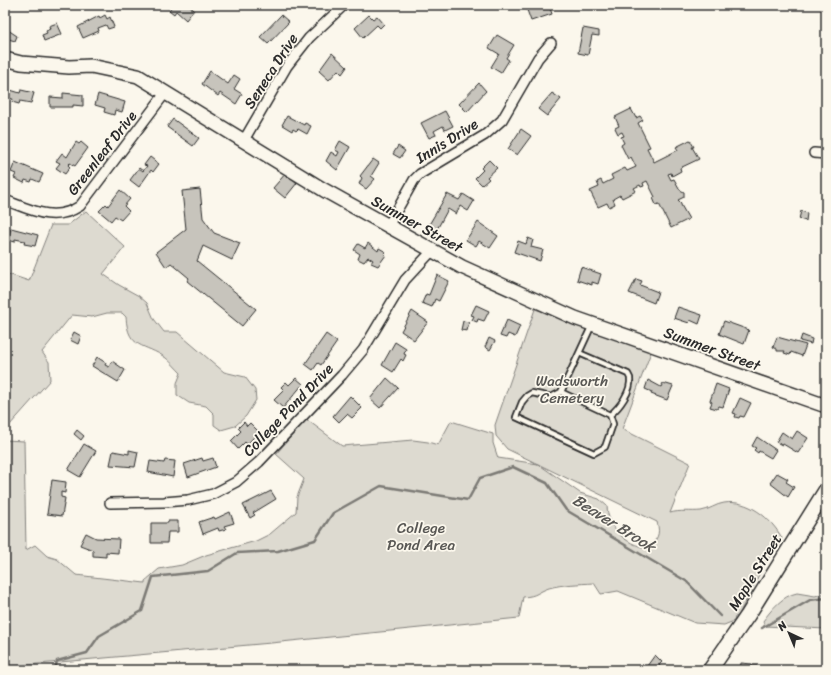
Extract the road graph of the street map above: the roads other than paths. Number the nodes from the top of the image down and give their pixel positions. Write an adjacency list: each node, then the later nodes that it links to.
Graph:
1 (344, 5): 5 (street, Seneca Drive)
2 (551, 42): 9 (street, Innis Drive)
3 (5, 59): 4 (street, Summer Street)
4 (166, 92): 5 (street, Summer Street); 8 (street, Greenleaf Drive)
5 (244, 140): 9 (street, Summer Street)
6 (814, 153): 7 (street)
7 (826, 154)
8 (5, 200)
9 (388, 226): 10 (street, Summer Street)
10 (432, 251): 11 (street, Summer Street); 17 (street, College Pond Drive)
11 (592, 324): 12 (lane); 14 (street, Summer Street)
12 (579, 353): 13 (lane); 15 (lane)
13 (561, 392): 15 (lane); 15 (lane)
14 (826, 406)
15 (610, 415)
16 (826, 490): 18 (main road, Maple Street)
17 (110, 503)
18 (710, 670)

